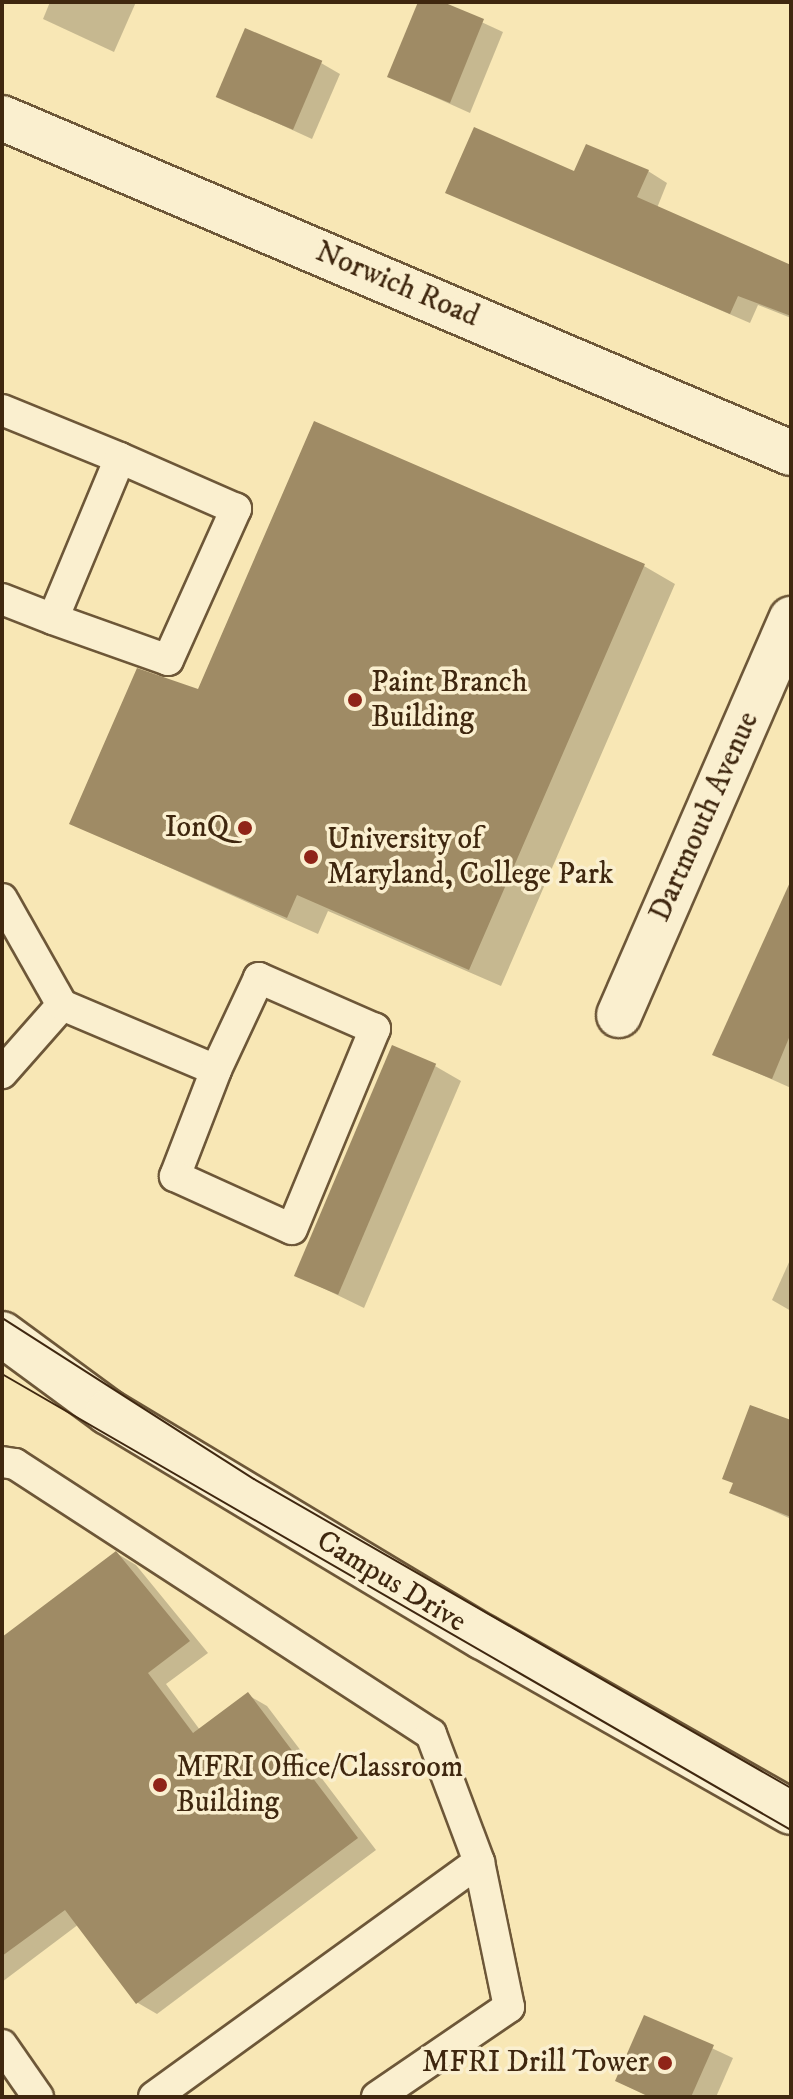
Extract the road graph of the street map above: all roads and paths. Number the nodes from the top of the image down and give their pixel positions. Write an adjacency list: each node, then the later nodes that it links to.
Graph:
1 (2, 118): 3 (street, Norwich Road)
2 (2, 410): 4 (lane)
3 (791, 453)
4 (120, 458): 6 (lane); 6 (lane)
5 (2, 599): 6 (lane)
6 (53, 619)
7 (791, 619): 10 (street, Dartmouth Avenue)
8 (2, 899): 9 (lane)
9 (62, 1005): 11 (lane); 12 (lane)
10 (619, 1015)
11 (216, 1070): 11 (lane)
12 (2, 1073)
13 (2, 1334): 15 (street, Campus Drive)
14 (6, 1468): 16 (lane)
15 (791, 1812)
16 (479, 1862): 19 (lane); 20 (lane)
17 (2, 2045): 18 (lane)
18 (38, 2097)
19 (154, 2097)
20 (377, 2097)

